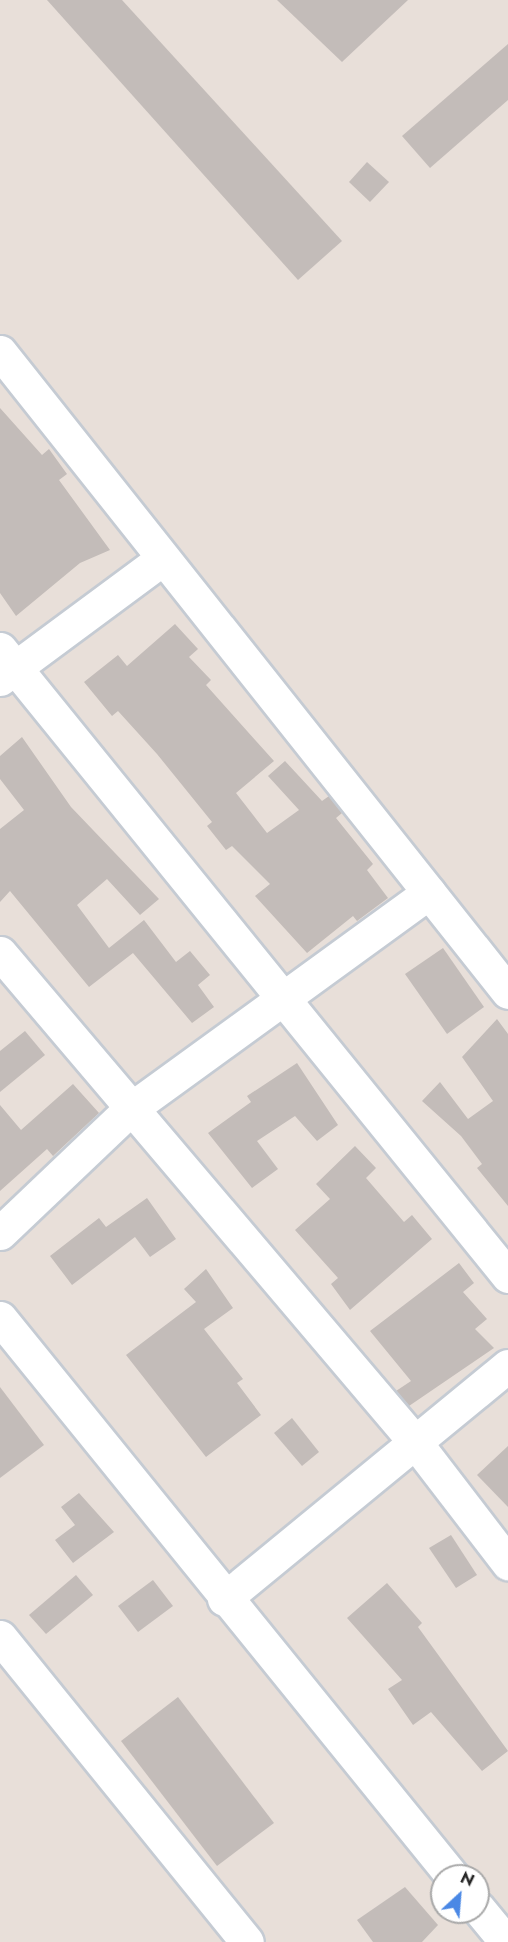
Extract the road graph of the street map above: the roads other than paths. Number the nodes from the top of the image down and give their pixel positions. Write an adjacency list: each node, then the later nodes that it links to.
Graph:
1 (0, 352): 2 (street)
2 (161, 560): 3 (street); 4 (street)
3 (5, 665): 7 (street)
4 (429, 892): 6 (street); 7 (street)
5 (0, 953): 8 (street)
6 (508, 992)
7 (283, 997): 8 (street); 10 (street)
8 (129, 1111): 9 (street); 13 (street)
9 (0, 1233)
10 (508, 1276)
11 (0, 1318): 15 (street)
12 (508, 1366): 13 (street)
13 (415, 1442): 14 (street); 15 (street)
14 (508, 1563)
15 (224, 1599): 17 (street)
16 (0, 1637): 19 (street)
17 (442, 1864)
18 (490, 1923): 20 (street)
19 (247, 1942)
20 (506, 1942)

